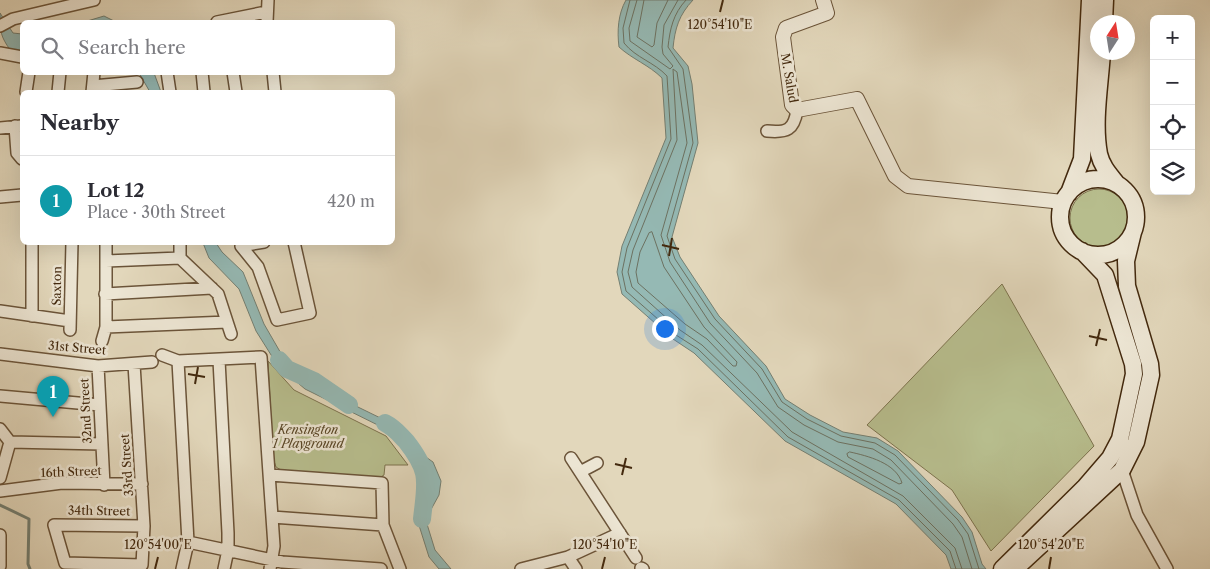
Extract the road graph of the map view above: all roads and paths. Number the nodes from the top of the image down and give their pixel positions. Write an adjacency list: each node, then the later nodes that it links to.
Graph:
1 (94, 0): 8 (street)
2 (823, 0): 27 (street, M. Salud)
3 (1090, 0): 36 (main road)
4 (1105, 0): 6 (main road)
5 (267, 11): 7 (street)
6 (1104, 15)
7 (231, 20)
8 (0, 26)
9 (0, 53): 10 (street)
10 (20, 57)
11 (1102, 60): 33 (main road)
12 (29, 75): 21 (street)
13 (60, 75): 22 (street)
14 (94, 75): 20 (street)
15 (167, 75): 23 (street)
16 (202, 75): 24 (street)
17 (233, 75): 25 (street)
18 (273, 75): 26 (street)
19 (137, 82): 20 (street)
20 (92, 89)
21 (26, 90)
22 (58, 90)
23 (170, 90)
24 (204, 90)
25 (236, 90)
26 (275, 90)
27 (797, 110): 30 (street); 36 (street, M. Salud)
28 (20, 125): 29 (street)
29 (0, 128)
30 (767, 131)
31 (20, 132): 32 (street)
32 (20, 158)
33 (1117, 184): 36 (main road); 37 (main road)
34 (20, 195): 35 (street)
35 (0, 197)
36 (1066, 198): 44 (main road)
37 (1133, 232): 44 (main road); 67 (main road)
38 (32, 245): 50 (street)
39 (72, 245): 50 (street, Saxton)
40 (106, 245): 46 (street)
41 (180, 245): 45 (street)
42 (247, 245): 43 (street)
43 (295, 245)
44 (1082, 251): 86 (main road)
45 (180, 258): 46 (street); 47 (street)
46 (106, 261): 48 (street)
47 (212, 288): 48 (street); 51 (street)
48 (105, 294): 52 (street)
49 (0, 311): 50 (street)
50 (32, 316)
51 (227, 322): 52 (street); 53 (street)
52 (106, 327): 54 (street)
53 (231, 334)
54 (102, 341)
55 (0, 354): 59 (street, 31st Street)
56 (219, 360): 57 (street); 69 (street); 80 (street)
57 (178, 361): 58 (street, 31st Street); 79 (street)
58 (134, 364): 59 (street, 31st Street); 71 (street, 33rd Street)
59 (98, 366): 61 (street, 32nd Street)
60 (0, 396): 61 (street)
61 (100, 405): 64 (street, 32nd Street)
62 (0, 429): 63 (street)
63 (10, 442): 64 (street); 70 (street)
64 (102, 444): 72 (street, 32nd Street)
65 (571, 458): 68 (street)
66 (597, 463): 68 (street)
67 (1122, 470): 86 (main road); 93 (street)
68 (580, 472): 77 (street)
69 (270, 475): 74 (street); 76 (street)
70 (0, 478)
71 (142, 484): 72 (street, 16th Street); 75 (street, 33rd Street)
72 (104, 485): 73 (street, 16th Street)
73 (0, 491)
74 (272, 518): 76 (street); 82 (street)
75 (144, 526): 83 (street, 33rd Street); 83 (street, 34th Street)
76 (383, 526): 90 (street)
77 (620, 533): 81 (street); 84 (street)
78 (0, 535): 85 (street)
79 (188, 542): 80 (street); 87 (street)
80 (228, 550): 82 (street); 88 (street)
81 (568, 557): 91 (street); 92 (street)
82 (271, 564): 89 (street)
83 (142, 565)
84 (640, 565)
85 (0, 566)
86 (1008, 567)
87 (182, 569)
88 (224, 569)
89 (381, 569)
90 (400, 569)
91 (522, 569)
92 (576, 569)
93 (1167, 569)

